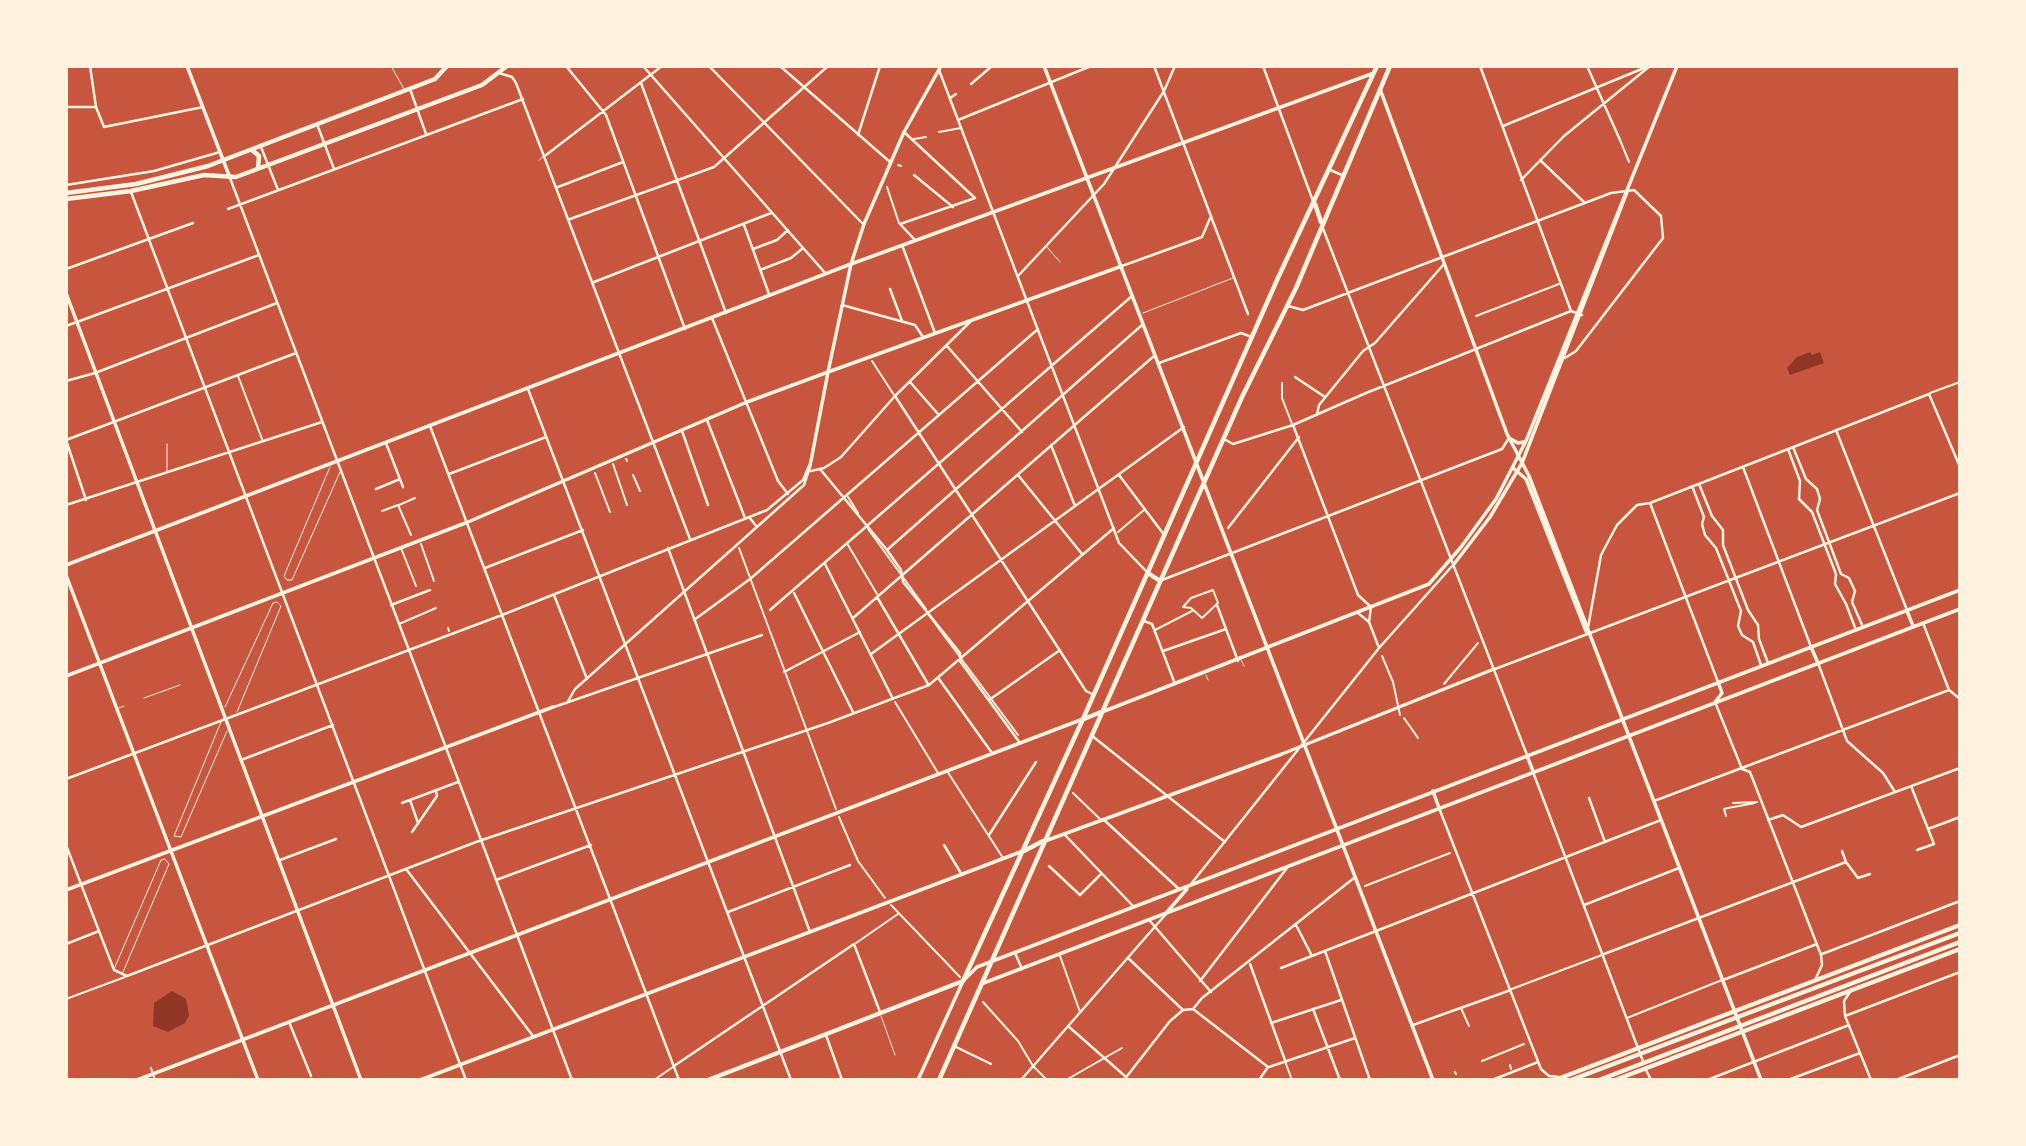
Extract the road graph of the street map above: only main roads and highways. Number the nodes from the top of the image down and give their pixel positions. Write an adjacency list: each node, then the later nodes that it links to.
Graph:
1 (187, 66): 11 (main road)
2 (447, 66): 10 (main road)
3 (507, 66): 12 (main road)
4 (1044, 66): 13 (main road)
5 (1390, 66): 9 (main road)
6 (1677, 66): 22 (main road)
7 (940, 68): 19 (main road)
8 (1374, 69): 9 (main road); 13 (main road); 17 (main road)
9 (1380, 89): 18 (main road); 24 (main road)
10 (249, 150): 11 (main road); 12 (main road)
11 (223, 159): 14 (main road); 15 (main road)
12 (257, 169): 14 (main road)
13 (1087, 175): 19 (main road); 20 (main road)
14 (230, 178): 16 (main road)
15 (66, 193)
16 (66, 200)
17 (1314, 204): 18 (main road); 28 (main road)
18 (1321, 223): 32 (main road)
19 (851, 264): 23 (main road); 33 (main road)
20 (1122, 266): 23 (main road); 28 (main road)
21 (66, 293): 33 (main road)
22 (1579, 314): 25 (main road); 29 (main road)
23 (828, 372): 27 (main road); 44 (main road)
24 (1509, 438): 25 (main road); 26 (main road)
25 (1526, 441): 26 (main road)
26 (1518, 457): 29 (main road); 30 (main road)
27 (811, 460)
28 (1198, 463): 32 (main road); 36 (main road)
29 (1522, 463): 31 (main road); 42 (main road)
30 (1513, 468): 31 (main road); 46 (main road)
31 (1518, 471): 34 (main road); 42 (main road)
32 (1205, 480): 38 (main road); 46 (main road)
33 (155, 533): 35 (main road); 44 (main road)
34 (1454, 564)
35 (66, 565)
36 (1148, 573): 38 (main road); 55 (main road)
37 (66, 575): 48 (main road)
38 (1160, 581): 54 (main road)
39 (1959, 590): 41 (main road)
40 (1959, 609): 43 (main road)
41 (1907, 611): 43 (main road); 45 (main road)
42 (1579, 615): 56 (main road)
43 (1913, 626): 47 (main road)
44 (191, 628): 48 (main road); 63 (main road)
45 (1811, 647): 47 (main road); 51 (main road)
46 (1269, 649): 54 (main road); 58 (main road)
47 (1818, 663): 52 (main road)
48 (99, 664): 50 (main road); 67 (main road)
49 (1494, 669): 58 (main road)
50 (66, 676)
51 (1718, 682): 52 (main road); 56 (main road)
52 (1715, 702): 57 (main road)
53 (553, 707): 63 (main road)
54 (1101, 712): 55 (main road); 65 (main road)
55 (1083, 719): 68 (main road); 79 (main road)
56 (1621, 719): 57 (main road); 59 (main road)
57 (1628, 736): 60 (main road); 80 (main road)
58 (1305, 744): 64 (main road); 65 (main road)
59 (1527, 756): 60 (main road); 61 (main road)
60 (1533, 771): 62 (main road)
61 (1433, 791): 62 (main road); 64 (main road)
62 (1439, 808): 66 (main road)
63 (262, 814): 67 (main road); 79 (main road)
64 (1337, 827): 66 (main road); 69 (main road)
65 (1043, 841): 68 (main road); 76 (main road)
66 (1344, 845): 71 (main road); 91 (main road)
67 (171, 849): 70 (main road); 82 (main road)
68 (1023, 851): 77 (main road); 87 (main road)
69 (1188, 887): 71 (main road); 76 (main road)
70 (66, 890)
71 (1166, 914): 78 (main road)
72 (1959, 925): 80 (main road)
73 (1959, 933): 92 (main road)
74 (1959, 942): 93 (main road)
75 (1959, 949): 81 (main road)
76 (990, 963): 77 (main road); 78 (main road)
77 (962, 979): 88 (main road); 89 (main road)
78 (981, 984): 90 (main road)
79 (334, 1005): 82 (main road); 86 (main road)
80 (1735, 1012): 81 (main road); 83 (main road)
81 (1742, 1029): 94 (main road); 95 (main road)
82 (243, 1039): 84 (main road); 85 (main road)
83 (1557, 1079)
84 (137, 1080)
85 (258, 1080)
86 (361, 1080)
87 (420, 1080)
88 (708, 1080)
89 (918, 1080)
90 (939, 1080)
91 (1433, 1080)
92 (1571, 1080)
93 (1599, 1080)
94 (1615, 1080)
95 (1761, 1080)

